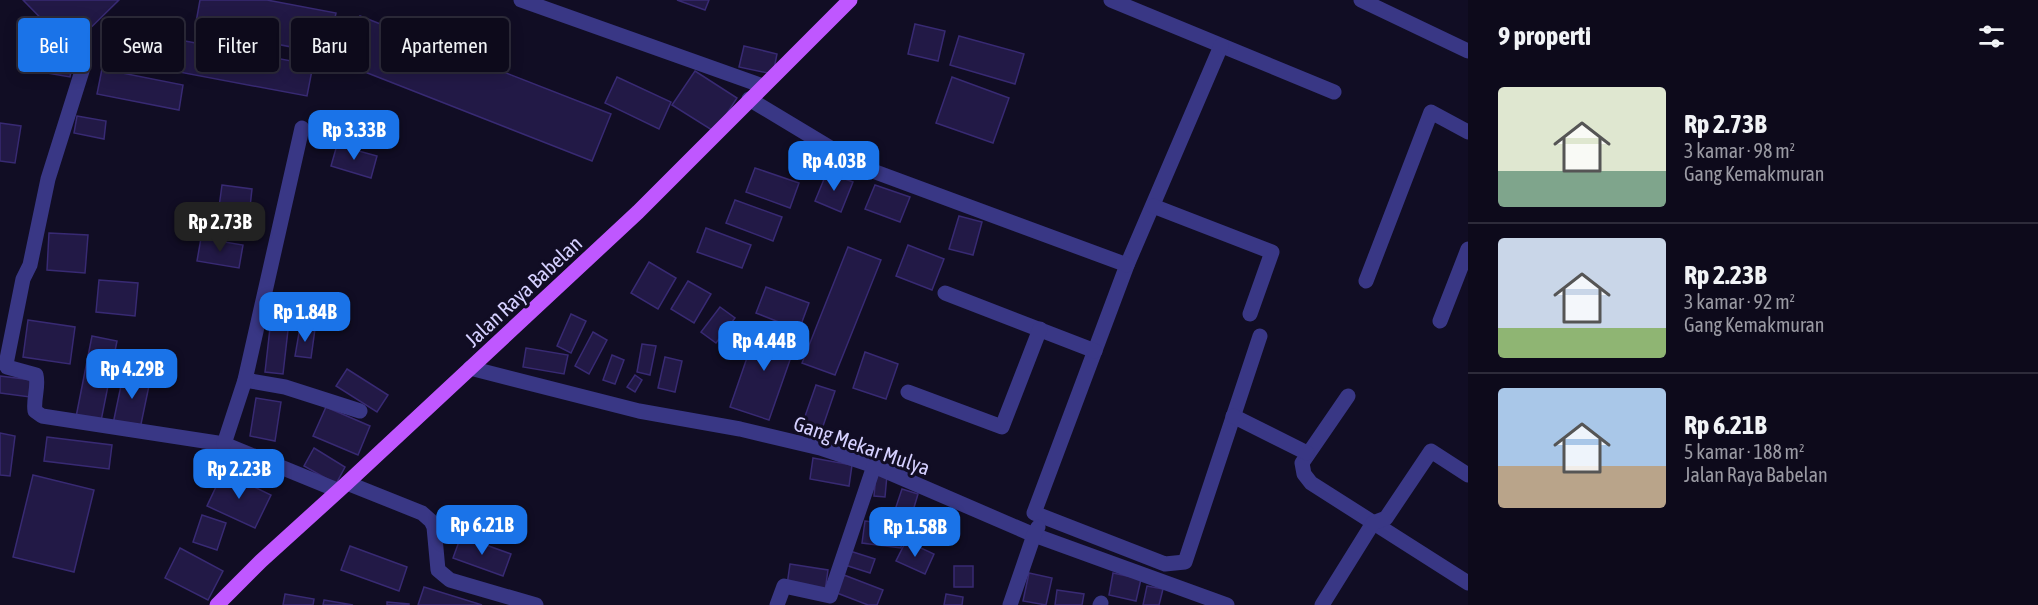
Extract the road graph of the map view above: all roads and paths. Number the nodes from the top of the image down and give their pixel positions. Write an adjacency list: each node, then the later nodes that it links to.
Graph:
1 (520, 0): 8 (street)
2 (850, 0): 8 (main road, Jalan Raya Babelan)
3 (1111, 0): 5 (street)
4 (1361, 0): 6 (street)
5 (1221, 45): 9 (street); 13 (street)
6 (1468, 51)
7 (82, 72): 23 (street)
8 (763, 86): 10 (main road, Jalan Raya Babelan)
9 (1334, 92)
10 (749, 99): 15 (street); 24 (main road, Jalan Raya Babelan)
11 (302, 128): 25 (street)
12 (1468, 132): 16 (street)
13 (1153, 206): 15 (street); 18 (street)
14 (1468, 249): 19 (street)
15 (1127, 265): 22 (street)
16 (1365, 281)
17 (945, 293): 20 (street)
18 (1250, 314)
19 (1440, 321)
20 (1040, 329): 22 (street); 26 (street)
21 (1260, 336): 29 (street)
22 (1095, 351): 35 (street)
23 (3, 361): 30 (street)
24 (470, 368): 32 (street, Gang Mekar Mulya); 34 (main road, Jalan Raya Babelan)
25 (245, 380): 28 (street); 30 (street)
26 (908, 392)
27 (1348, 396): 31 (street)
28 (360, 411)
29 (1233, 416): 31 (street); 35 (street)
30 (225, 444): 34 (street)
31 (1307, 453): 36 (street)
32 (874, 466): 37 (street, Gang Mekar Mulya); 41 (street)
33 (1468, 475): 36 (street)
34 (342, 487): 39 (main road, Jalan Raya Babelan); 40 (street)
35 (1044, 517): 37 (street)
36 (1373, 523): 38 (street); 44 (street)
37 (1034, 534): 42 (street); 43 (street, Gang Mekar Mulya)
38 (1468, 583)
39 (217, 605)
40 (536, 605)
41 (777, 605)
42 (1010, 605)
43 (1227, 605)
44 (1322, 605)

